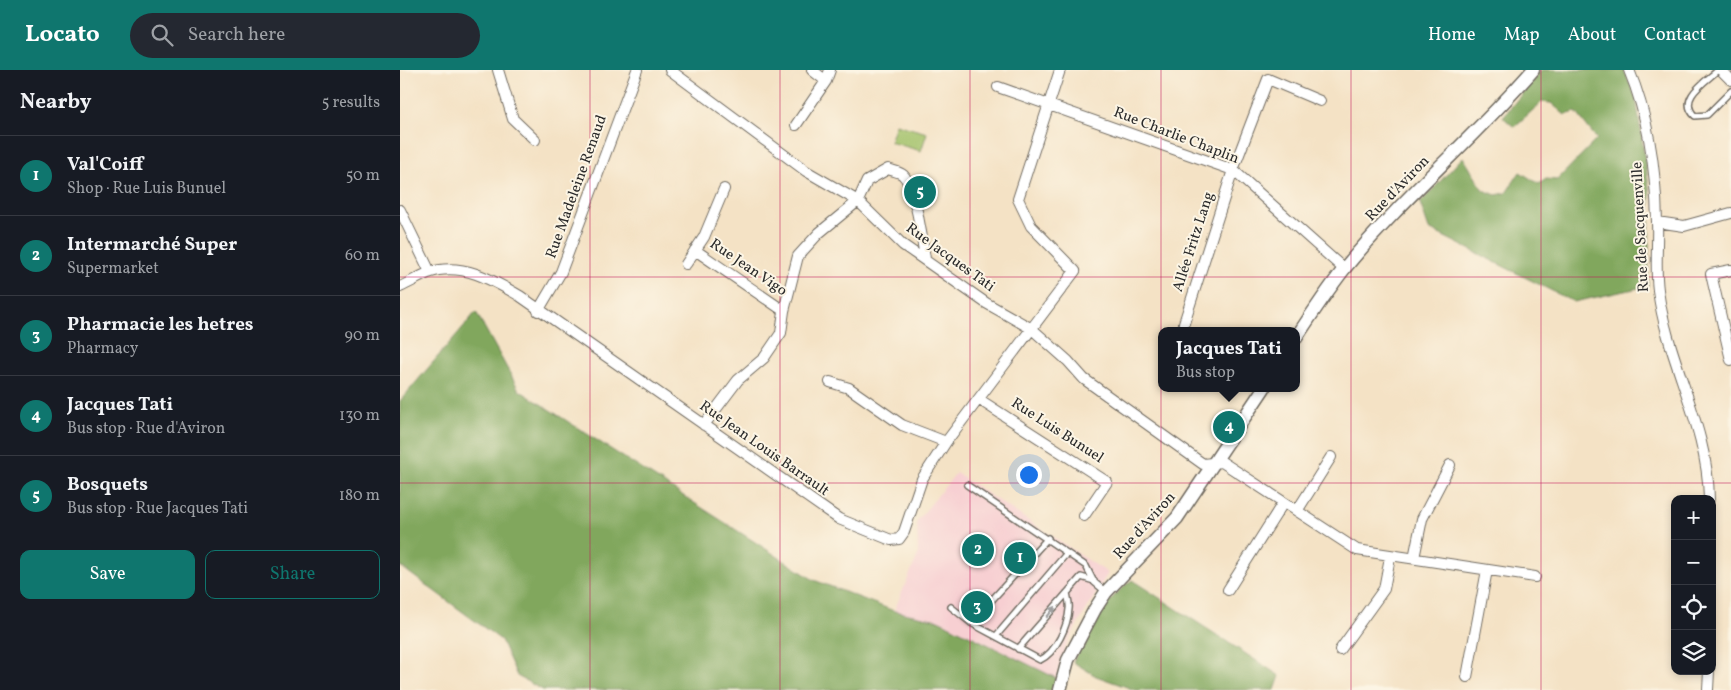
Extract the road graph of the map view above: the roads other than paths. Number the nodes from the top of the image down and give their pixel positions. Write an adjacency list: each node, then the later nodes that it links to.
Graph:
1 (498, 70): 18 (street)
2 (637, 70): 32 (street, Rue Madeleine Renaud)
3 (670, 70): 21 (street, Rue Jacques Tati)
4 (812, 70): 12 (street)
5 (830, 70): 12 (street)
6 (1060, 70): 16 (street)
7 (1533, 70): 28 (street, Rue d'Aviron)
8 (1629, 70): 24 (street, Rue de Sacquenville)
9 (1719, 70): 11 (street); 14 (lane)
10 (1270, 74): 15 (street); 19 (street, Allée Fritz Lang)
11 (1731, 80)
12 (826, 81): 17 (street)
13 (998, 87): 16 (street, Rue Charlie Chaplin)
14 (1731, 91)
15 (1320, 101)
16 (1048, 105): 19 (street, Rue Charlie Chaplin); 35 (street, Rue Jean Louis Barrault)
17 (796, 125)
18 (535, 140)
19 (1233, 170): 28 (street, Rue Charlie Chaplin); 34 (street, Allée Fritz Lang)
20 (724, 189): 25 (street, Rue Jean Vigo)
21 (858, 201): 26 (street, Rue Jacques Tati); 26 (street); 33 (street)
22 (400, 210): 30 (street)
23 (1731, 213): 24 (street)
24 (1657, 222): 47 (street, Rue de Sacquenville)
25 (695, 250): 27 (street, Rue Jean Vigo); 33 (street, Rue Jean Vigo)
26 (925, 259): 35 (street, Rue Jacques Tati)
27 (686, 264)
28 (1344, 270): 36 (street, Rue d'Aviron)
29 (1731, 270): 37 (street)
30 (430, 272): 31 (street, Rue Jean Louis Barrault); 32 (street, Rue Jean Louis Barrault)
31 (400, 287)
32 (538, 311): 41 (street, Rue Jean Louis Barrault)
33 (784, 311): 41 (street)
34 (1184, 323)
35 (1032, 329): 40 (street, Rue Jean Louis Barrault); 44 (street, Rue Jacques Tati)
36 (1300, 332)
37 (1731, 360)
38 (830, 382): 42 (street)
39 (1261, 392): 44 (street, Rue d'Aviron)
40 (980, 400): 42 (street, Rue Jean Louis Barrault); 50 (street, Rue Luis Bunuel)
41 (704, 425): 42 (street, Rue Jean Louis Barrault)
42 (946, 442)
43 (1331, 457): 49 (street)
44 (1215, 463): 48 (street, Rue Jacques Tati); 59 (street, Rue d'Aviron)
45 (1450, 465): 54 (street)
46 (967, 485): 51 (lane)
47 (1709, 495)
48 (1283, 503): 49 (street, Rue Jacques Tati); 58 (street)
49 (1297, 511): 53 (street, Rue Jacques Tati)
50 (1084, 516)
51 (1048, 538): 52 (lane); 62 (lane)
52 (1067, 553): 57 (lane); 63 (lane)
53 (1390, 556): 54 (street, Rue Jacques Tati); 65 (street)
54 (1414, 558): 55 (street, Rue Jacques Tati)
55 (1487, 570): 56 (street, Rue Jacques Tati); 67 (street)
56 (1536, 577)
57 (1094, 582): 59 (lane); 60 (lane)
58 (1228, 590)
59 (1106, 592): 68 (street, Rue d'Aviron)
60 (1067, 593): 64 (lane, one-way to 60); 64 (lane)
61 (951, 607): 62 (lane)
62 (971, 623): 63 (lane)
63 (996, 636): 64 (lane)
64 (1018, 648)
65 (1340, 650)
66 (1709, 675): 69 (street)
67 (1467, 677)
68 (1060, 690)
69 (1708, 690)

